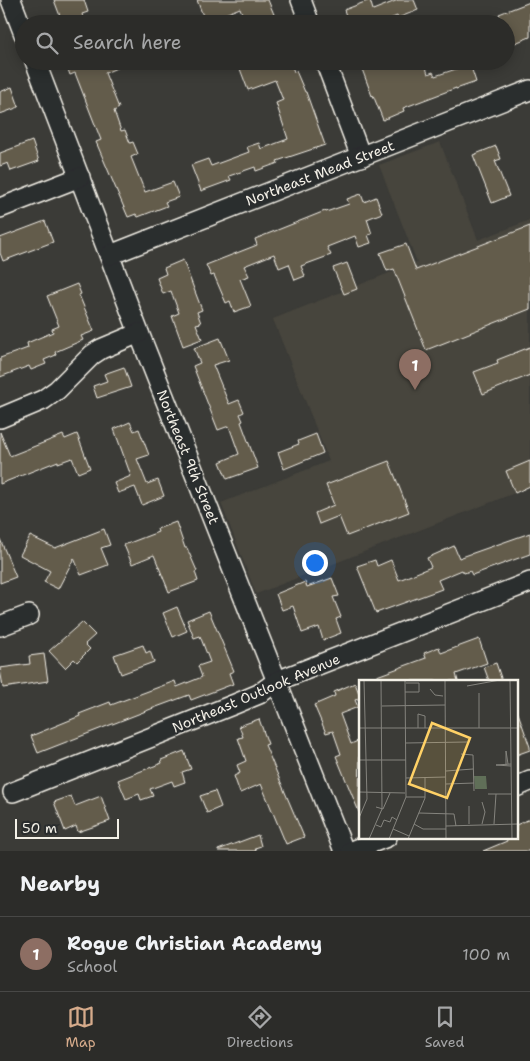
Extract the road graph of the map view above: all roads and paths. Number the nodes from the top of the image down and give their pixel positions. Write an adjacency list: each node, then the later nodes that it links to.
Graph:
1 (10, 0): 3 (street)
2 (301, 0): 4 (street)
3 (16, 15)
4 (307, 15)
5 (38, 70): 9 (street, Northeast 9th Street)
6 (328, 70): 8 (street)
7 (530, 90): 8 (street, Northeast Mead Street)
8 (361, 156): 11 (street, Northeast Mead Street)
9 (80, 177): 10 (street); 11 (street, Northeast 9th Street)
10 (0, 208)
11 (110, 255): 12 (street, Northeast 9th Street)
12 (139, 333): 13 (street); 17 (street, Northeast 9th Street)
13 (0, 418)
14 (530, 582): 17 (street, Northeast Outlook Avenue)
15 (29, 615): 16 (street)
16 (0, 626)
17 (276, 681): 20 (street, Northeast Outlook Avenue); 22 (street, Northeast 9th Street)
18 (530, 781): 19 (street)
19 (518, 786)
20 (13, 792)
21 (384, 838): 23 (street)
22 (344, 851)
23 (351, 851)

